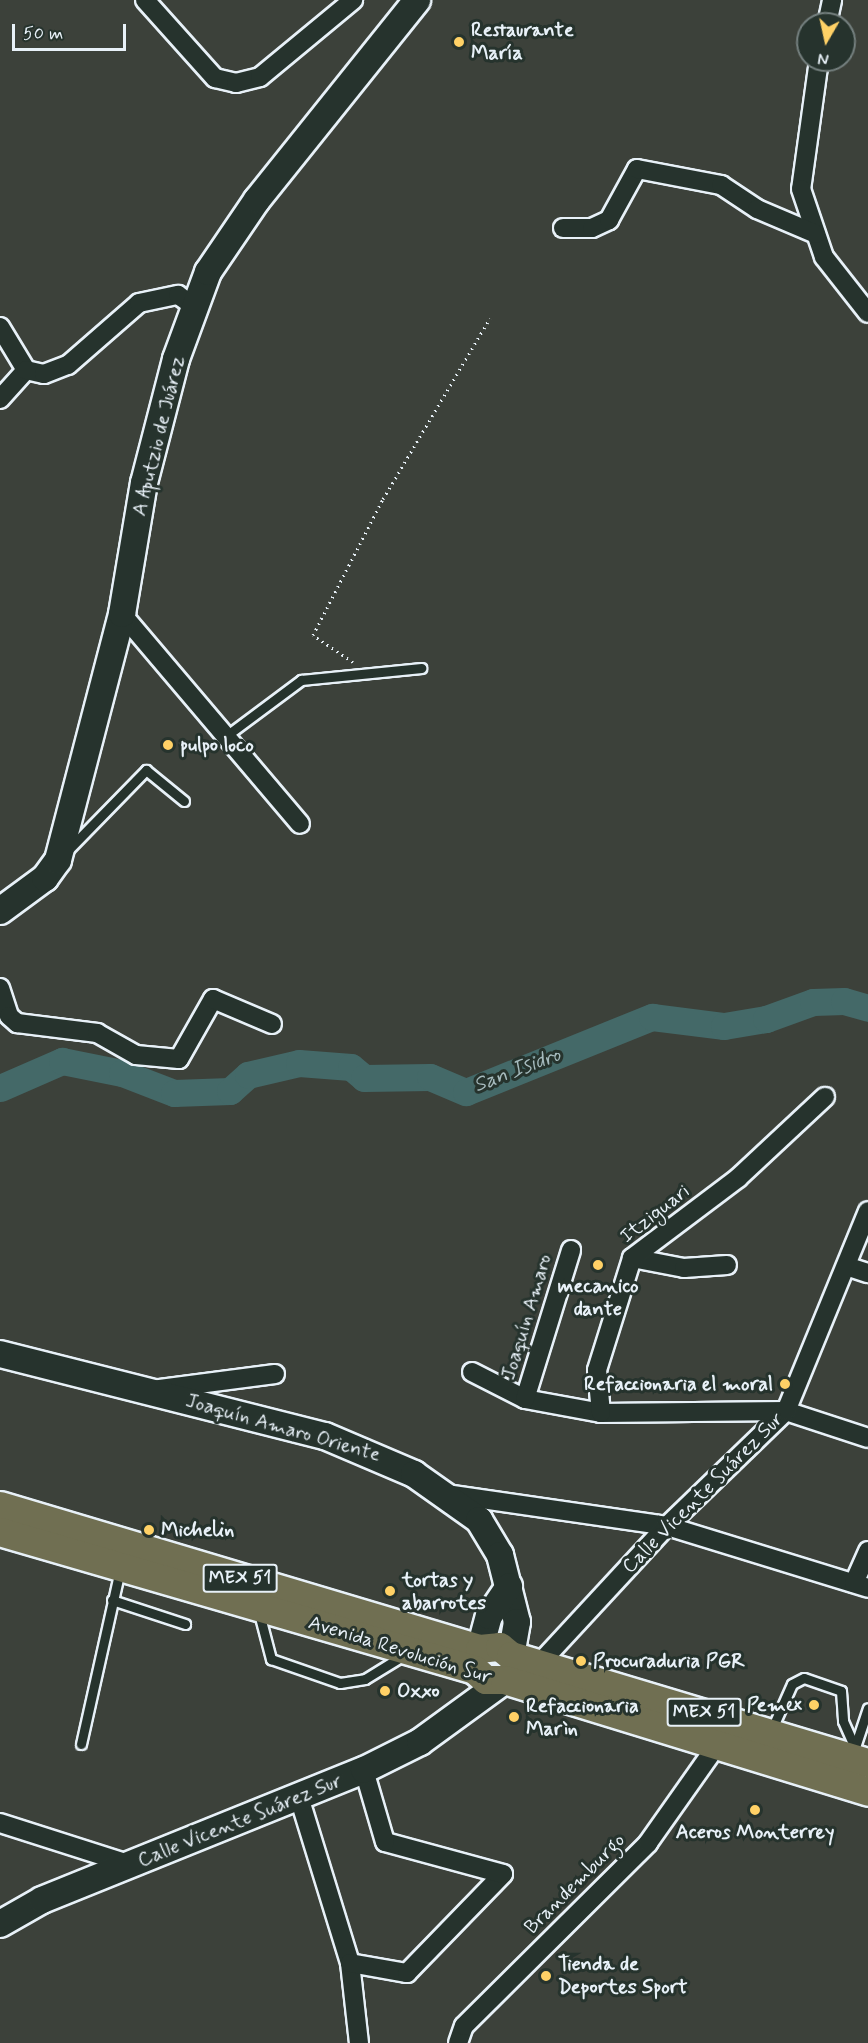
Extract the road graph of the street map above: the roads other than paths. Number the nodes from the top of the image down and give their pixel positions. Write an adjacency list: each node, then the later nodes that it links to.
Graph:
1 (145, 0): 2 (street)
2 (353, 0)
3 (417, 0): 7 (street, A Aputzio de Juárez)
4 (817, 72): 6 (street)
5 (563, 228): 6 (street)
6 (816, 234): 8 (street)
7 (195, 307): 10 (street); 12 (street, A Aputzio de Juárez)
8 (868, 313)
9 (0, 327): 10 (street)
10 (26, 370): 11 (street)
11 (0, 399)
12 (122, 614): 14 (street); 17 (street, A Aputzio de Juárez)
13 (421, 668): 14 (lane)
14 (226, 736): 16 (street)
15 (184, 801): 17 (lane)
16 (300, 824)
17 (58, 860): 18 (street, A Aputzio de Juárez)
18 (0, 911)
19 (0, 988): 20 (street)
20 (272, 1024)
21 (825, 1097): 24 (street, Itziguari)
22 (868, 1211): 26 (street, Calle Vicente Suárez Sur)
23 (572, 1250): 32 (street, Joaquín Amaro)
24 (632, 1258): 25 (street); 34 (street, Itziguari)
25 (727, 1265)
26 (846, 1266): 27 (street); 33 (street, Calle Vicente Suárez Sur)
27 (868, 1273)
28 (0, 1354): 31 (street, Joaquín Amaro Oriente)
29 (472, 1372): 32 (street)
30 (275, 1374): 31 (street)
31 (152, 1390): 36 (street, Joaquín Amaro Oriente)
32 (525, 1398): 34 (street)
33 (786, 1411): 34 (street); 35 (street); 38 (street, Calle Vicente Suárez Sur)
34 (601, 1413)
35 (868, 1438)
36 (446, 1494): 38 (street); 43 (street, Joaquín Amaro Oriente)
37 (0, 1506): 48 (main road, Avenida Revolución Sur / MEX 51)
38 (667, 1526): 42 (street); 49 (street, Calle Vicente Suárez Sur)
39 (0, 1532): 41 (main road, Avenida Revolución Sur / MEX 51)
40 (868, 1551): 42 (street)
41 (121, 1568): 44 (lane); 45 (main road, Avenida Revolución Sur / MEX 51)
42 (861, 1585)
43 (510, 1586): 48 (street); 50 (street, Joaquín Amaro Oriente)
44 (112, 1600): 46 (lane); 54 (lane)
45 (259, 1608): 47 (main road, Avenida Revolución Sur / MEX 51); 47 (lane)
46 (185, 1624)
47 (409, 1652): 48 (main road, Avenida Revolución Sur / MEX 51)
48 (477, 1659): 50 (main road, Avenida Revolución Sur / MEX 51); 51 (street)
49 (539, 1664): 50 (main road, Avenida Revolución Sur / MEX 51); 53 (main road, Avenida Revolución Sur / MEX 51)
50 (508, 1668): 51 (street, Calle Vicente Suárez Sur); 55 (main road, Avenida Revolución Sur / MEX 51)
51 (473, 1706): 57 (street, Calle Vicente Suárez Sur)
52 (868, 1708): 56 (lane)
53 (770, 1732): 56 (main road, Avenida Revolución Sur / MEX 51); 56 (lane)
54 (81, 1744)
55 (715, 1748): 58 (main road, Avenida Revolución Sur / MEX 51); 65 (street, Brandemburgo)
56 (858, 1756)
57 (364, 1770): 59 (street, Calle Vicente Suárez Sur); 63 (street)
58 (868, 1792)
59 (299, 1797): 61 (street, Calle Vicente Suárez Sur); 63 (street)
60 (0, 1823): 61 (street)
61 (132, 1865): 62 (street, Calle Vicente Suárez Sur)
62 (0, 1924)
63 (350, 1963): 64 (street)
64 (358, 2043)
65 (458, 2043)

